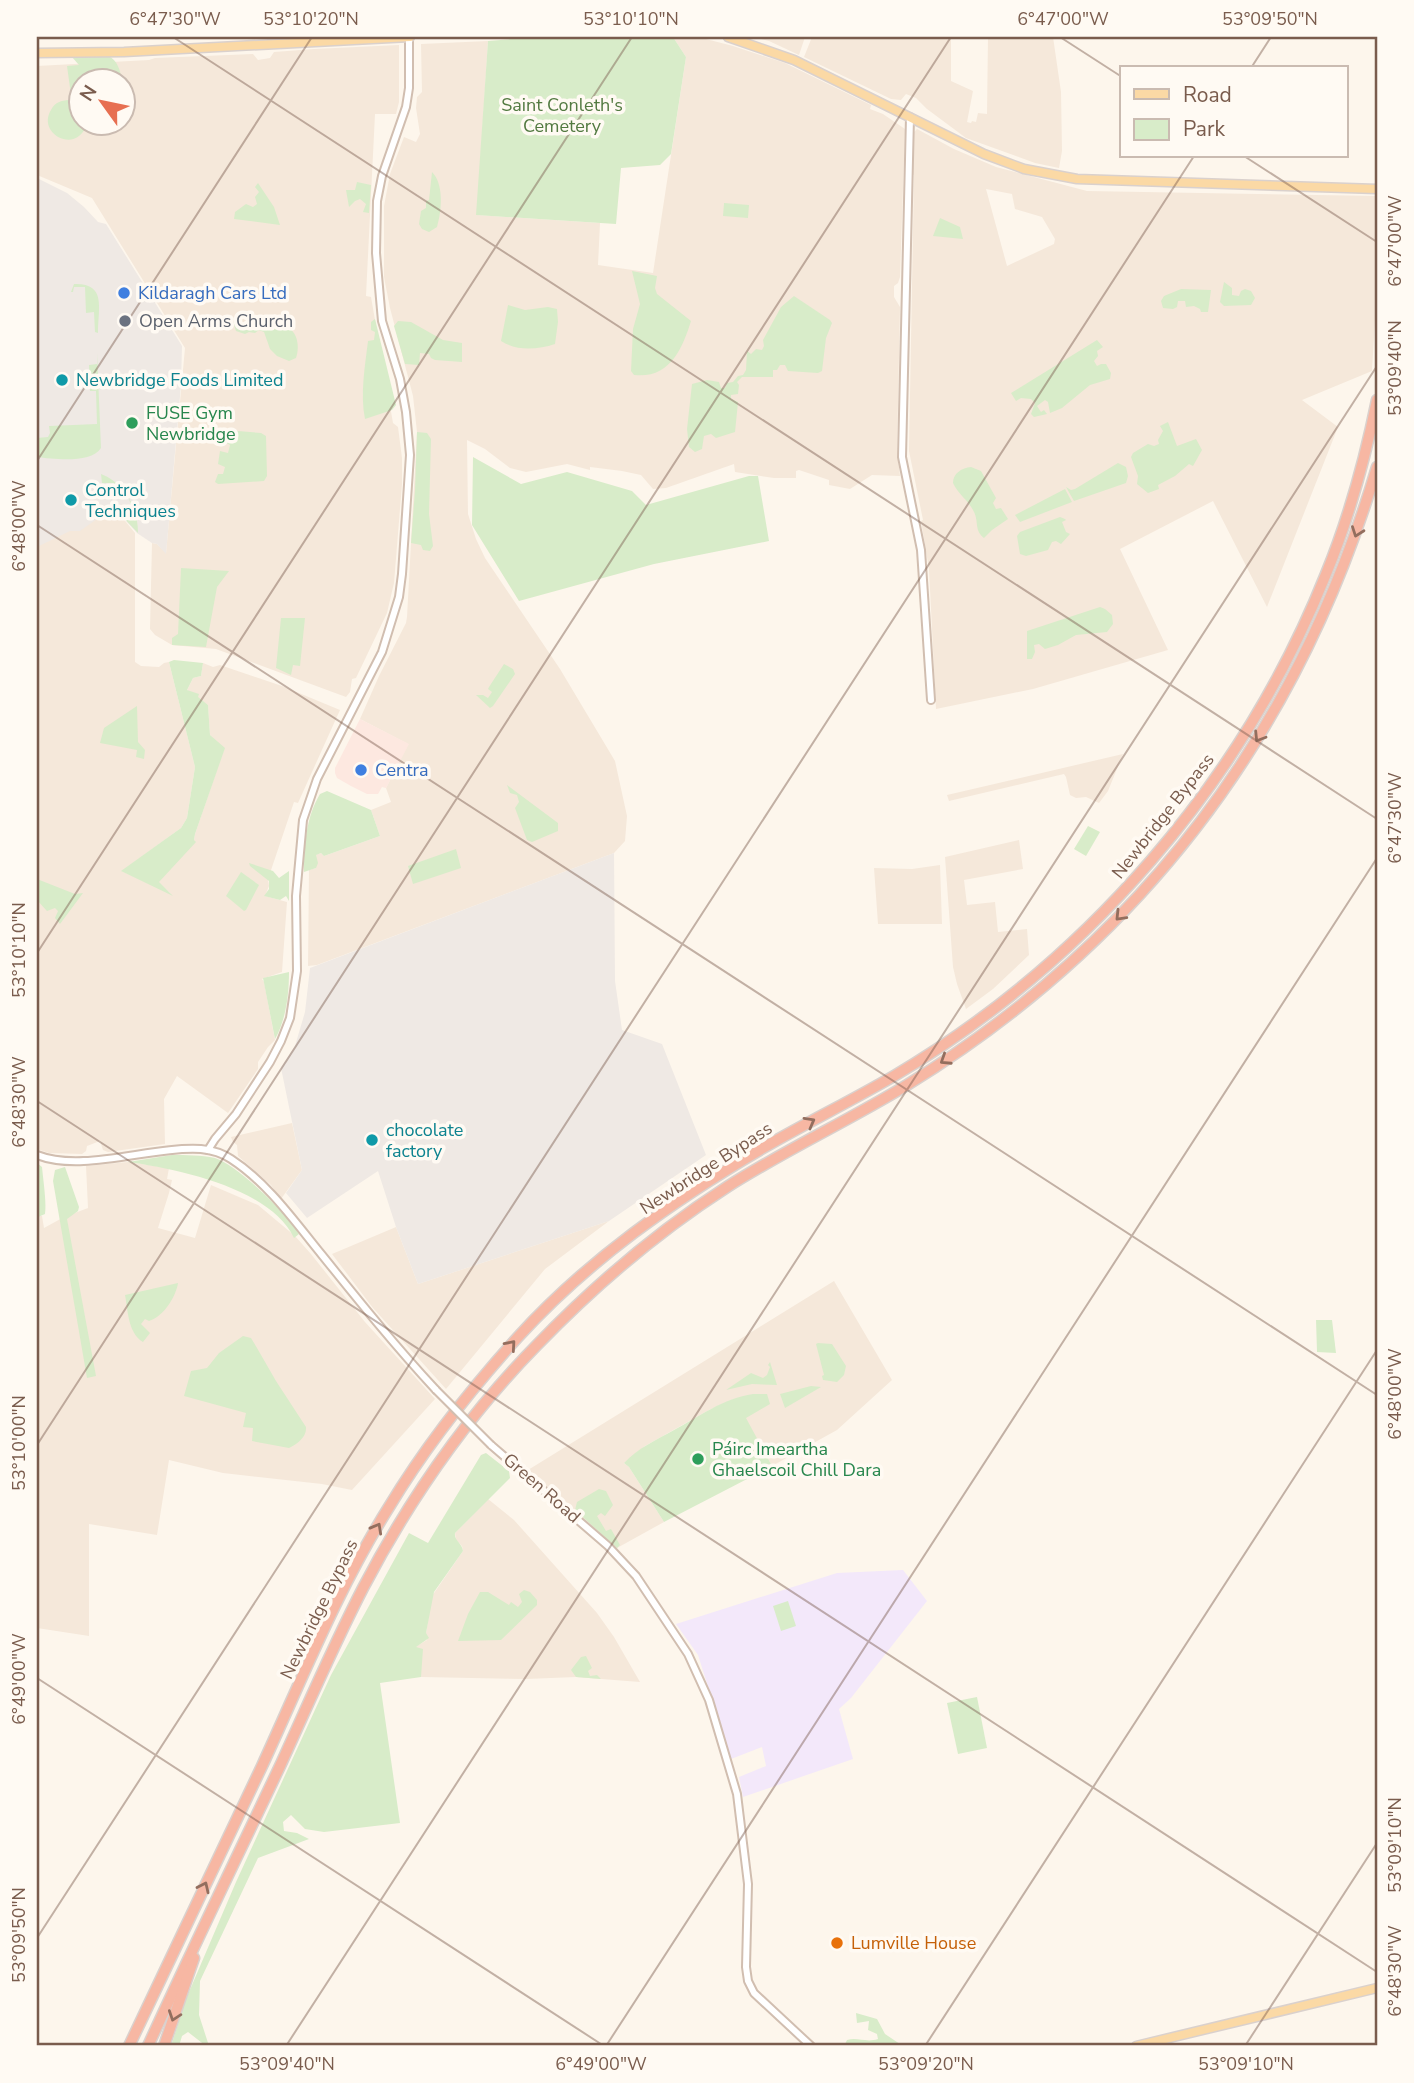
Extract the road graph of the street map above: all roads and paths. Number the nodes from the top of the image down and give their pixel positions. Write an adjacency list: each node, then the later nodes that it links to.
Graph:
1 (410, 37): 3 (main road); 9 (street)
2 (728, 37): 4 (main road)
3 (37, 53)
4 (910, 117): 5 (main road); 8 (street)
5 (1377, 189)
6 (1377, 400): 12 (highway, Newbridge Bypass, one-way to 6)
7 (1377, 467): 11 (highway, Newbridge Bypass, one-way to 11)
8 (931, 700)
9 (208, 1150): 10 (street, Green Road); 18 (street, Green Road, bridge)
10 (37, 1155)
11 (213, 1905): 16 (highway, Newbridge Bypass); 17 (highway, one-way to 17)
12 (170, 1961): 14 (highway); 15 (highway, Newbridge Bypass)
13 (1377, 1988): 19 (main road)
14 (123, 2046)
15 (129, 2046)
16 (148, 2046)
17 (164, 2046)
18 (811, 2046)
19 (1136, 2046)

